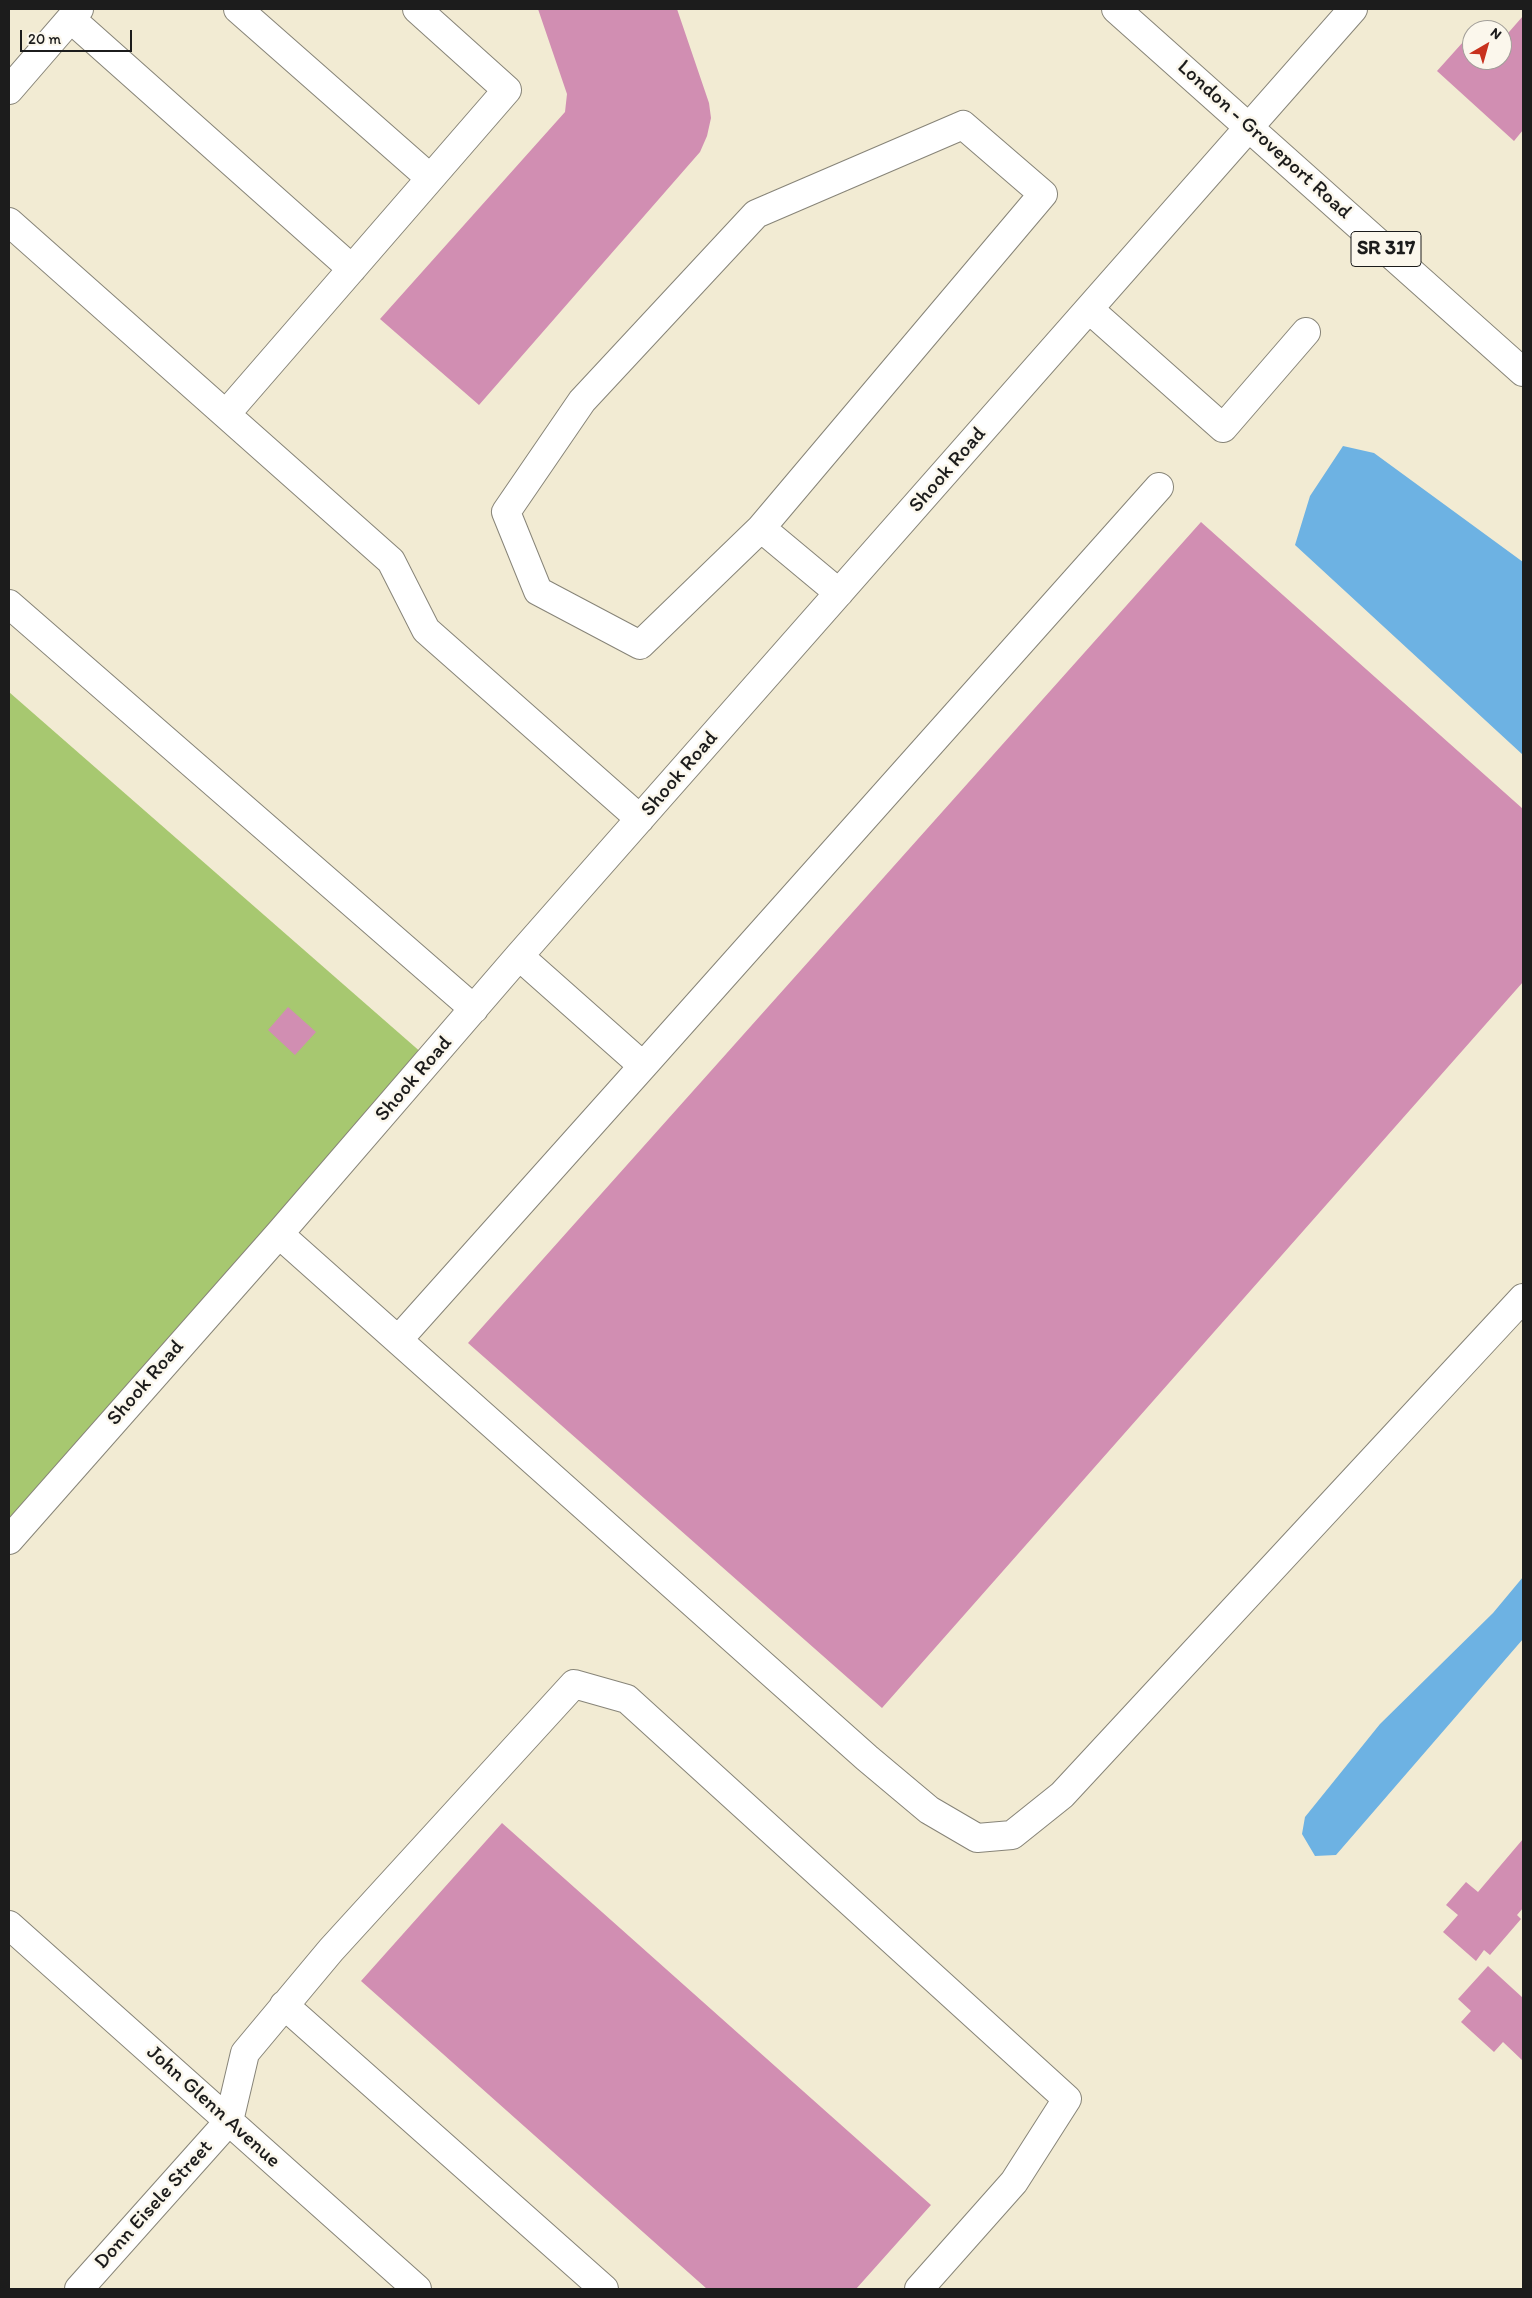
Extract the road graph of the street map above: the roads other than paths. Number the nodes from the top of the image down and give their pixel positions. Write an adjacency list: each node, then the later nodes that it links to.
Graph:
1 (238, 9): 8 (street)
2 (417, 9): 8 (street)
3 (1116, 9): 7 (street, London - Groveport Road / SR 317)
4 (1353, 9): 7 (street, Shook Road)
5 (75, 14): 6 (street); 10 (street)
6 (9, 90)
7 (1249, 126): 11 (street, Shook Road); 13 (street, London - Groveport Road / SR 317)
8 (430, 178): 10 (street)
9 (9, 222): 14 (street)
10 (352, 269): 14 (street)
11 (1090, 310): 12 (street); 17 (street, Shook Road)
12 (1306, 332)
13 (1523, 372)
14 (226, 414): 19 (street)
15 (1160, 487): 22 (street)
16 (761, 528): 16 (street); 17 (street)
17 (839, 594): 19 (street, Shook Road)
18 (9, 604): 21 (street)
19 (640, 819): 20 (street, Shook Road)
20 (519, 956): 21 (street, Shook Road); 22 (street)
21 (474, 1009): 23 (street, Shook Road)
22 (643, 1066): 25 (street)
23 (279, 1234): 25 (street); 26 (street, Shook Road)
24 (1523, 1298): 25 (street)
25 (398, 1340)
26 (9, 1540)
27 (9, 1925): 29 (street, John Glenn Avenue)
28 (284, 2006): 29 (street); 32 (street); 33 (street)
29 (229, 2120): 30 (street, Donn Eisele Street); 31 (street, John Glenn Avenue)
30 (80, 2289)
31 (417, 2289)
32 (604, 2289)
33 (919, 2289)

